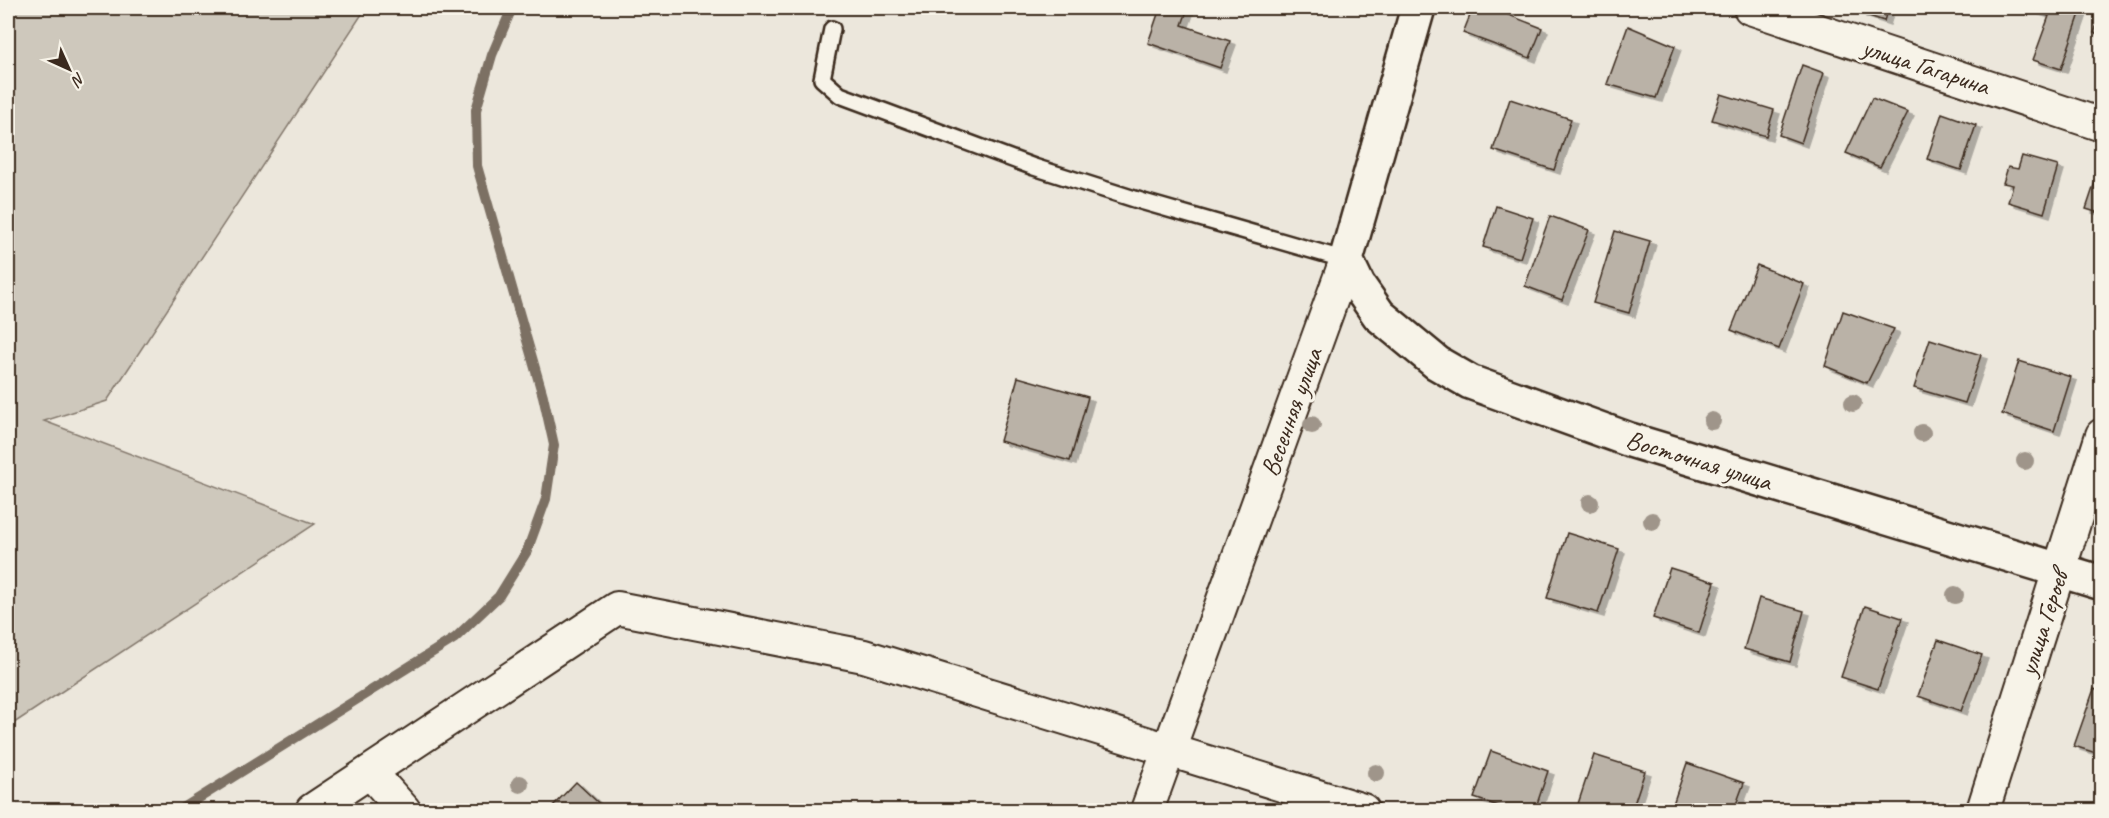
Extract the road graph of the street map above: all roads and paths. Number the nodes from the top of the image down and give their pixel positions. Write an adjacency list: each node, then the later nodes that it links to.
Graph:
1 (1418, 8): 5 (street, Весенняя улица)
2 (1750, 8): 4 (street, улица Гагарина)
3 (832, 28): 5 (lane)
4 (2102, 125)
5 (1346, 260): 7 (street, Восточная улица); 9 (street, Весенняя улица)
6 (2102, 435): 7 (street, улица Героев)
7 (2060, 569): 8 (street, Восточная улица); 15 (street, улица Героев)
8 (2102, 583)
9 (1167, 752): 10 (street); 13 (street, Весенняя улица); 14 (street)
10 (370, 772): 11 (street); 12 (street)
11 (312, 810)
12 (404, 810)
13 (1147, 810)
14 (1363, 810)
15 (1983, 810)

